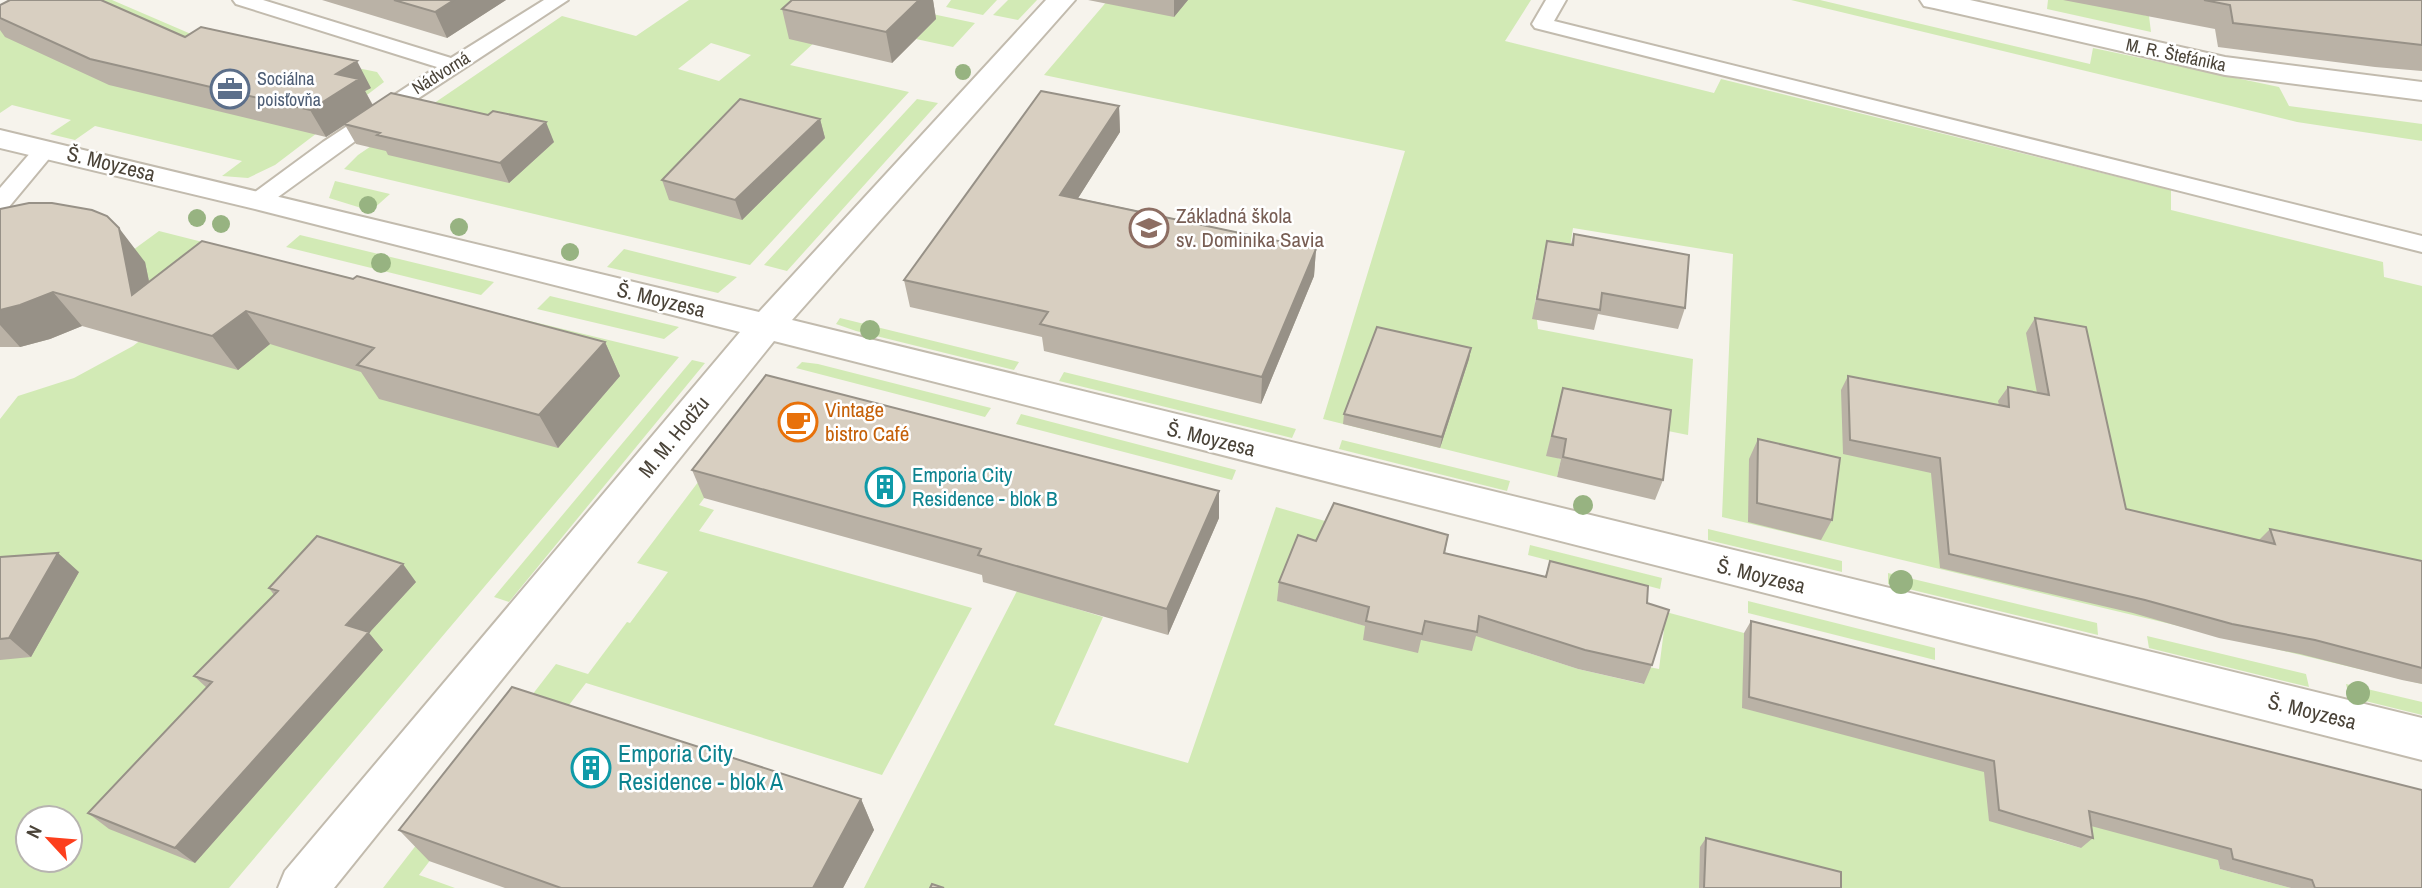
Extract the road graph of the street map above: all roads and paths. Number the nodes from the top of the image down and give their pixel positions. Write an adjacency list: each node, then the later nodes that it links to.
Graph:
1 (243, 0): 6 (lane)
2 (558, 0): 6 (lane, Nádvorná)
3 (1061, 0): 13 (street, M. M. Hodžu)
4 (1556, 0): 12 (lane)
5 (1934, 0): 7 (street, M. R. Štefánika)
6 (454, 66): 10 (lane, Nádvorná)
7 (2422, 91)
8 (0, 139): 9 (street, Š. Moyzesa)
9 (46, 149): 10 (street, Š. Moyzesa); 11 (lane)
10 (259, 200): 13 (street, Š. Moyzesa)
11 (0, 203)
12 (2422, 244)
13 (765, 328): 14 (street, Š. Moyzesa); 15 (street, M. M. Hodžu)
14 (2422, 739)
15 (303, 888)

